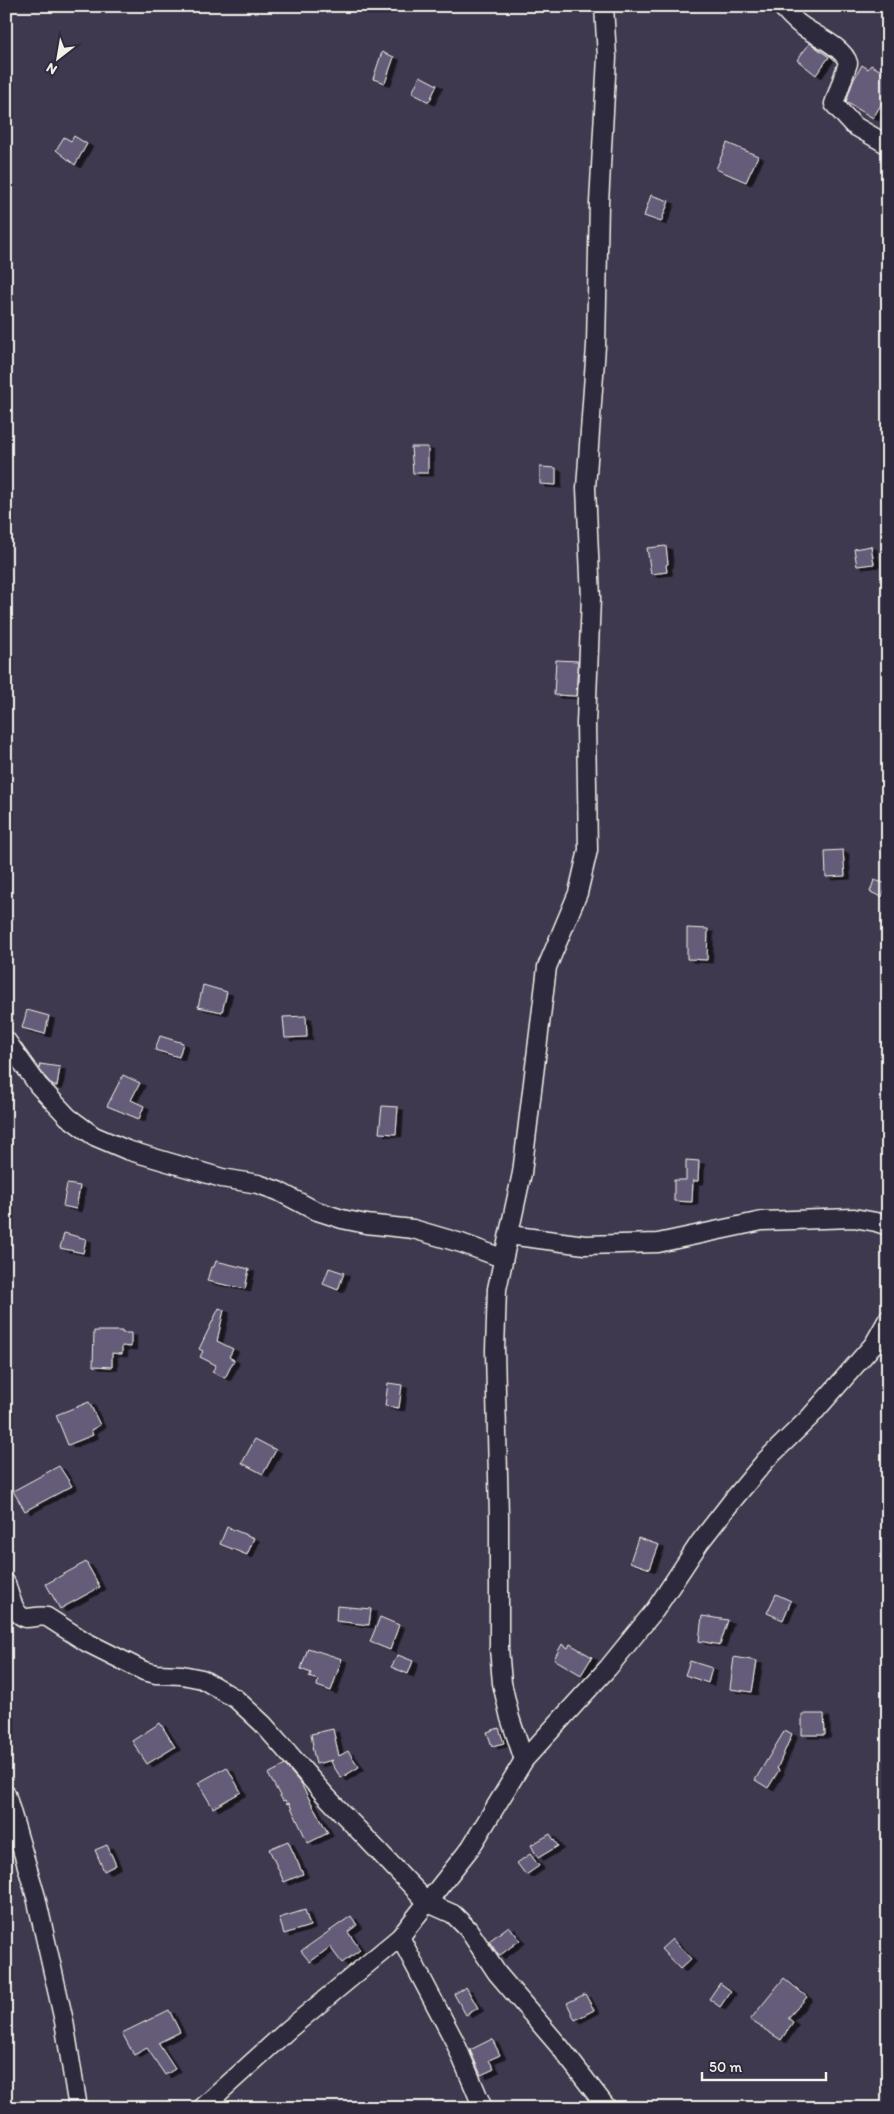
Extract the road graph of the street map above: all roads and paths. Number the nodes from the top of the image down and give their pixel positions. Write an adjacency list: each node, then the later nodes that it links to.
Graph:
1 (604, 6): 6 (street)
2 (782, 6): 3 (street)
3 (888, 145)
4 (6, 1040): 7 (street)
5 (888, 1226): 6 (street)
6 (509, 1235): 7 (street)
7 (502, 1258): 10 (street)
8 (888, 1320): 10 (street)
9 (6, 1583): 12 (street)
10 (524, 1760): 12 (street)
11 (6, 1794): 14 (street)
12 (428, 1903): 13 (street); 17 (street)
13 (400, 1937): 15 (street); 16 (street)
14 (78, 2108)
15 (202, 2108)
16 (483, 2108)
17 (607, 2108)

